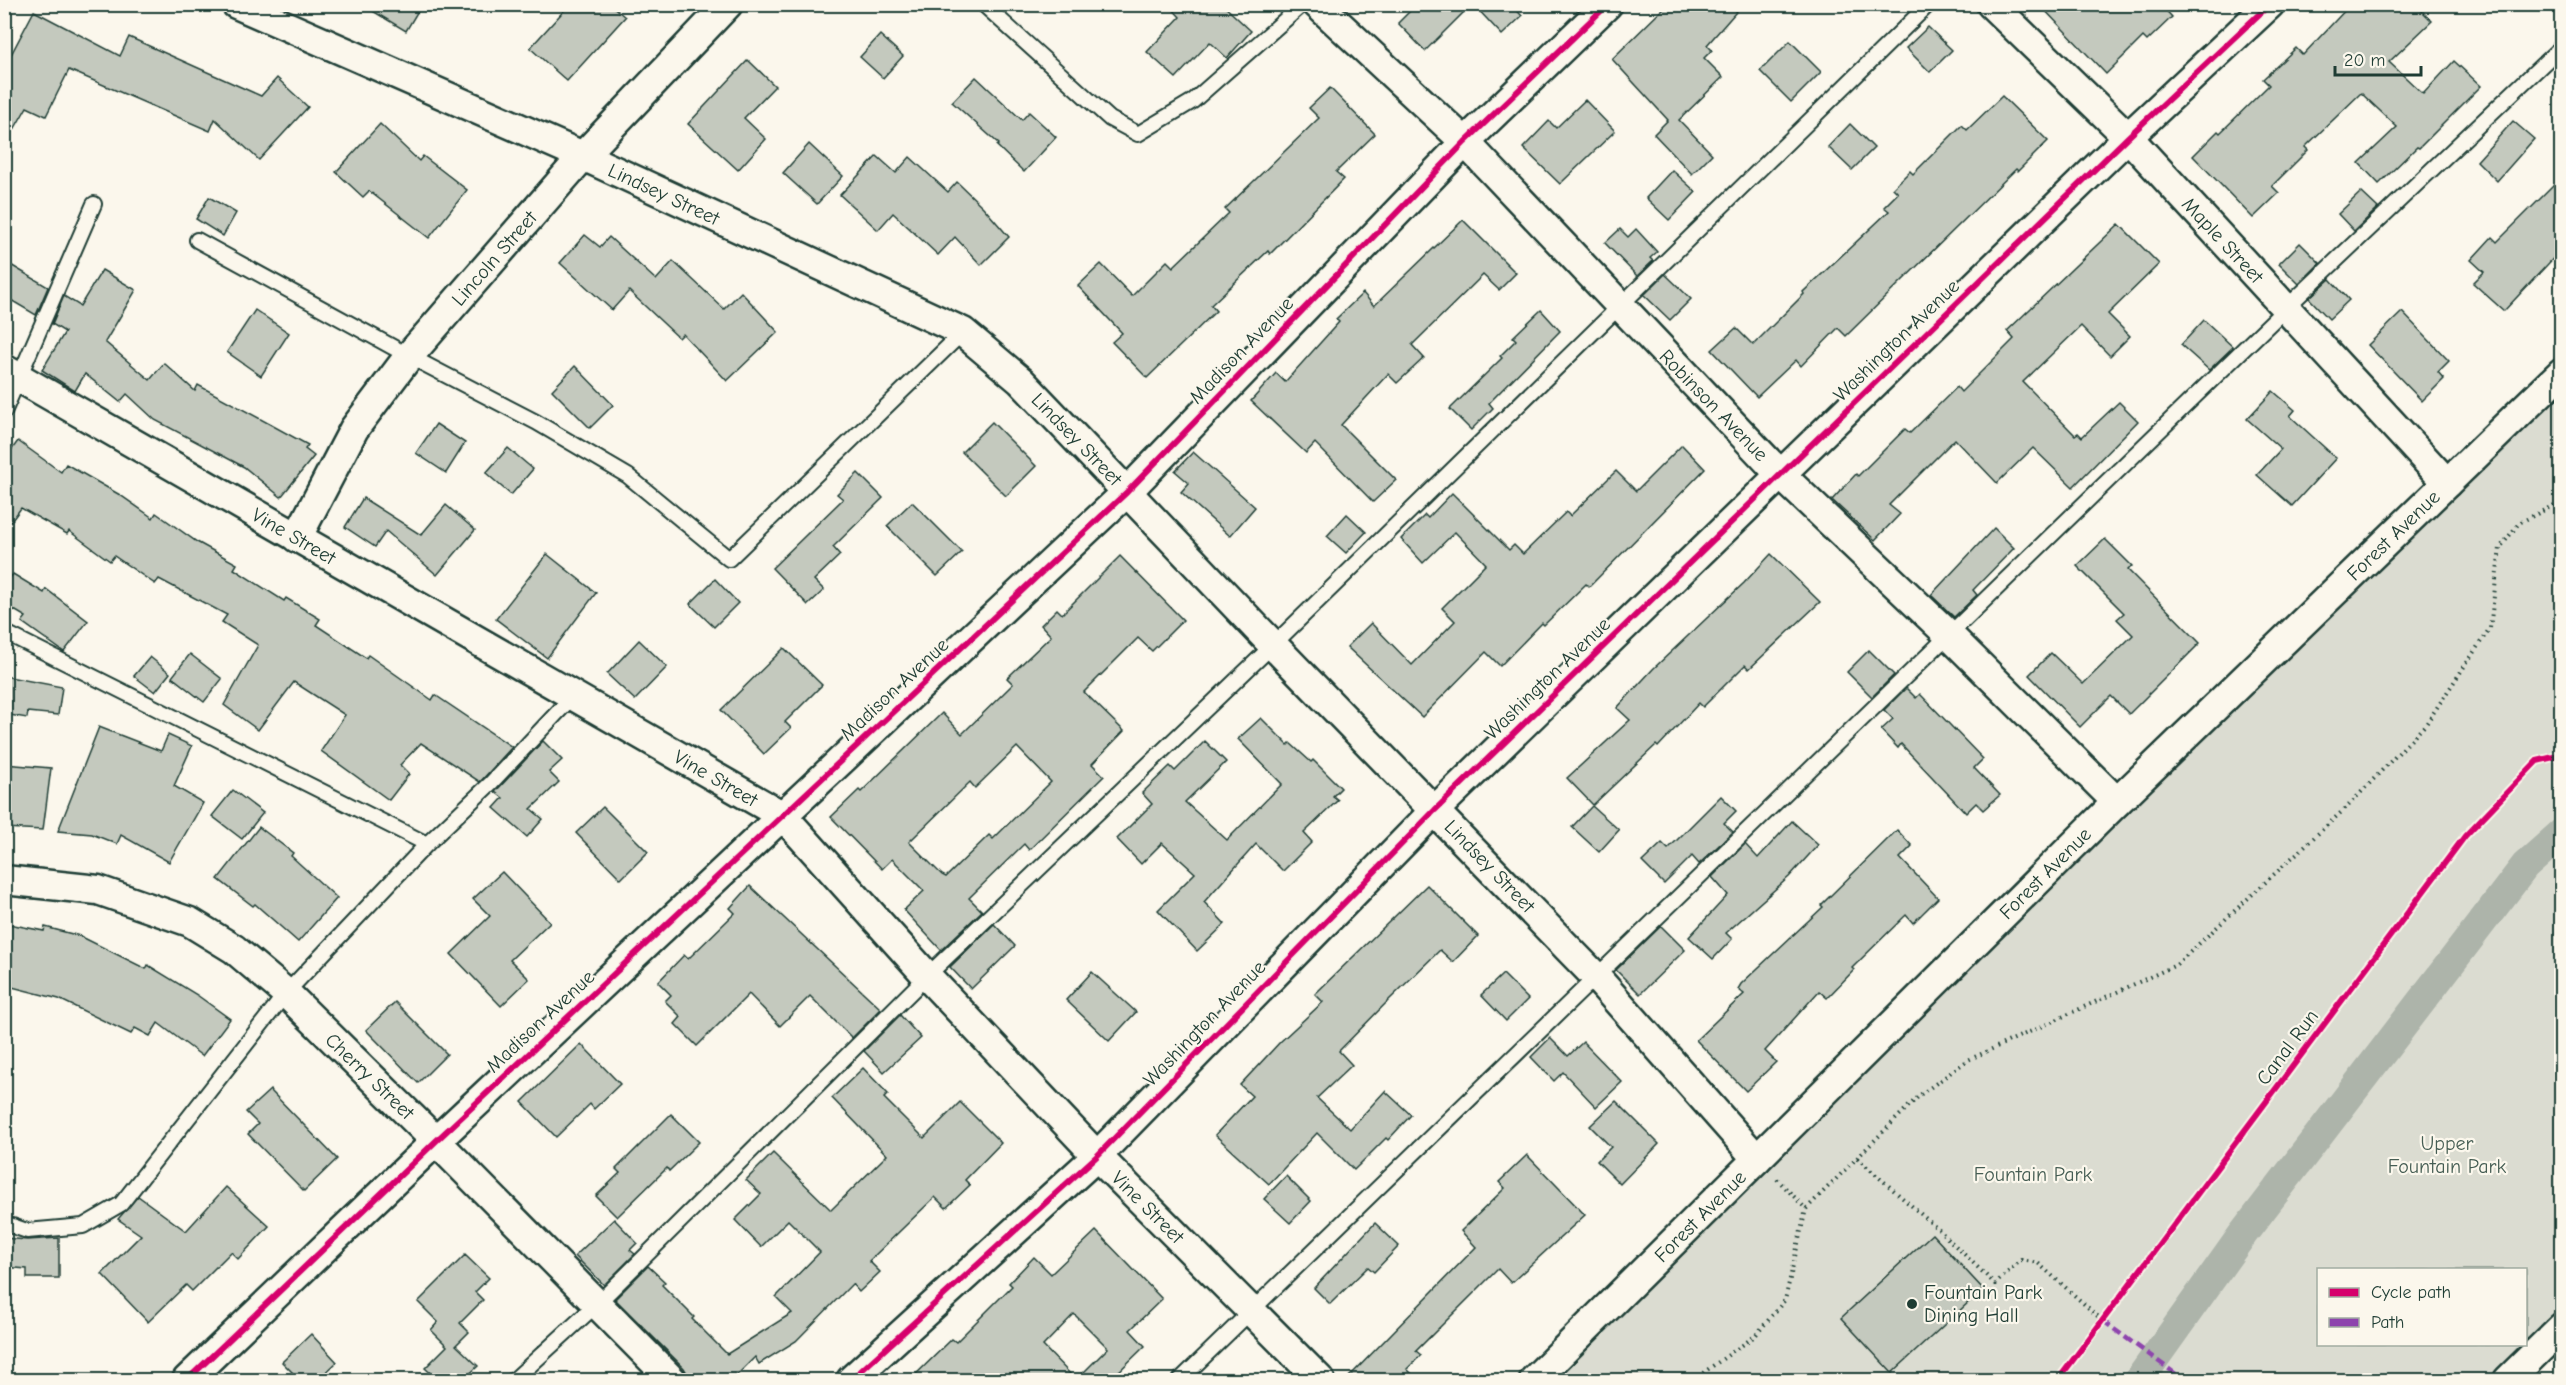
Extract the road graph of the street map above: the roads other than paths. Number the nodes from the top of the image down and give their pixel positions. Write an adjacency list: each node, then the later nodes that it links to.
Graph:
1 (236, 4): 13 (street, Lindsey Street)
2 (728, 4): 13 (street, Lincoln Street)
3 (983, 4): 4 (lane)
4 (1303, 4)
5 (1317, 4): 12 (street, Robinson Avenue)
6 (1608, 4): 12 (street, Madison Avenue)
7 (1929, 4): 16 (lane)
8 (1991, 4): 11 (street, Maple Street)
9 (2270, 4): 11 (street, Washington Avenue)
10 (2562, 46): 17 (lane)
11 (2128, 137): 17 (street, Maple Street); 23 (street, Washington Avenue)
12 (1465, 142): 16 (street, Robinson Avenue); 25 (street, Madison Avenue)
13 (583, 156): 18 (street, Lindsey Street); 19 (street, Lincoln Street)
14 (94, 204): 21 (lane)
15 (196, 240): 19 (lane)
16 (1620, 306): 23 (street, Robinson Avenue); 29 (lane)
17 (2286, 308): 24 (street, Maple Street); 28 (lane)
18 (963, 332): 19 (lane); 25 (street, Lindsey Street)
19 (409, 356): 26 (street, Lincoln Street)
20 (2562, 372): 24 (street, Forest Avenue)
21 (12, 373): 22 (lane); 26 (street, Vine Street)
22 (4, 412)
23 (1781, 475): 28 (street, Robinson Avenue); 32 (street, Washington Avenue)
24 (2447, 483): 31 (street, Forest Avenue)
25 (1127, 492): 29 (street, Lindsey Street); 33 (street, Madison Avenue)
26 (297, 537): 30 (street, Vine Street)
27 (4, 632): 34 (lane)
28 (1950, 636): 31 (street, Robinson Avenue); 37 (lane)
29 (1273, 645): 32 (street, Lindsey Street); 36 (lane)
30 (573, 696): 33 (street, Vine Street); 34 (lane)
31 (2117, 802): 41 (street, Forest Avenue)
32 (1435, 810): 37 (street, Lindsey Street); 40 (street, Washington Avenue)
33 (783, 816): 36 (street, Vine Street); 39 (street, Madison Avenue)
34 (427, 844): 38 (lane)
35 (4, 880): 38 (street, Cherry Street)
36 (927, 976): 40 (street, Vine Street); 43 (lane)
37 (1596, 977): 41 (street, Lindsey Street); 44 (lane)
38 (286, 993): 39 (street, Cherry Street); 42 (lane)
39 (436, 1141): 43 (street, Cherry Street); 46 (street, Madison Avenue)
40 (1097, 1156): 44 (street, Vine Street); 49 (street, Washington Avenue)
41 (1757, 1159): 52 (street, Forest Avenue)
42 (4, 1223)
43 (597, 1304): 47 (lane); 48 (street, Cherry Street)
44 (1251, 1312): 50 (lane); 51 (street, Vine Street)
45 (2562, 1327): 53 (street)
46 (187, 1380)
47 (514, 1380)
48 (672, 1380)
49 (851, 1380)
50 (1180, 1380)
51 (1320, 1380)
52 (1534, 1380)
53 (2508, 1380)

